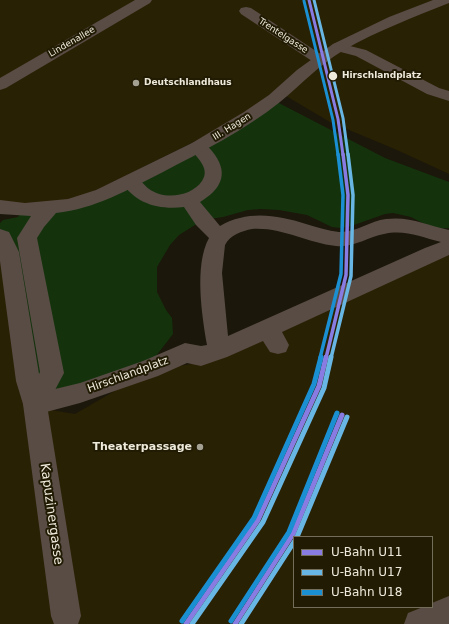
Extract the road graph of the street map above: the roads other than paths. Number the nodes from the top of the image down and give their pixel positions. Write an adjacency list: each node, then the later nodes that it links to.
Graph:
1 (145, 0): 7 (street, Lindenallee)
2 (433, 2): 4 (street); 5 (street, III. Hagen)
3 (246, 11): 6 (street, Trentelgasse)
4 (449, 13)
5 (338, 47): 6 (street, III. Hagen); 8 (street)
6 (320, 60): 9 (street, III. Hagen)
7 (0, 85)
8 (449, 96)
9 (198, 147): 10 (street, III. Hagen); 11 (street)
10 (130, 182): 11 (street); 13 (street, III. Hagen)
11 (189, 200): 15 (street)
12 (0, 206): 13 (street, III. Hagen)
13 (50, 208): 19 (street)
14 (0, 236): 19 (street, Kapuzinergasse)
15 (219, 237): 16 (street); 18 (street)
16 (449, 237)
17 (449, 247): 18 (street, Hirschlandplatz)
18 (219, 350): 19 (street, Hirschlandplatz)
19 (35, 404): 21 (street, Kapuzinergasse)
20 (449, 611): 22 (street)
21 (67, 620)
22 (419, 624)

